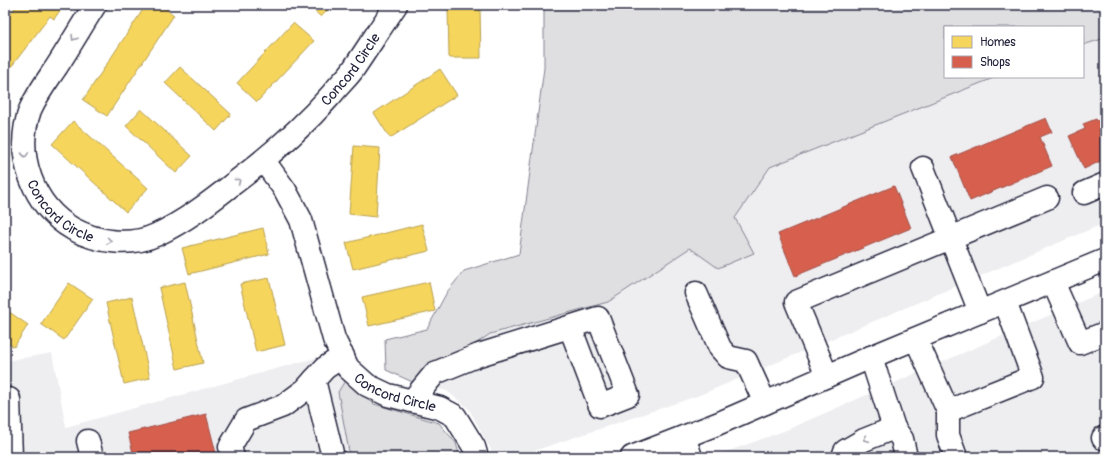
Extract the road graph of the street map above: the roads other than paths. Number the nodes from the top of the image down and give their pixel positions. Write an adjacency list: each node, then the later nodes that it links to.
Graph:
1 (95, 5): 3 (main road, Concord Circle, one-way to 3)
2 (396, 5): 3 (main road, Concord Circle)
3 (264, 161): 17 (main road, Concord Circle)
4 (923, 168): 8 (main road)
5 (1105, 184): 6 (main road)
6 (1084, 193)
7 (1047, 198): 8 (main road)
8 (950, 238): 13 (main road); 19 (main road)
9 (1105, 260): 10 (main road)
10 (1052, 282): 12 (main road); 15 (main road)
11 (696, 293): 23 (main road)
12 (1006, 302): 13 (main road); 24 (main road)
13 (980, 312): 16 (main road)
14 (570, 327): 22 (main road)
15 (1105, 333)
16 (916, 339): 18 (main road); 24 (main road)
17 (342, 356): 20 (main road); 22 (main road, Concord Circle)
18 (872, 357): 19 (main road); 25 (main road)
19 (827, 376): 23 (main road)
20 (314, 380): 28 (main road); 29 (main road)
21 (5, 400): 27 (main road)
22 (412, 400): 30 (main road, Concord Circle)
23 (764, 403): 26 (main road)
24 (948, 411): 34 (main road)
25 (894, 428): 32 (main road, one-way to 32); 33 (main road)
26 (688, 447): 31 (main road)
27 (12, 457)
28 (233, 457)
29 (333, 457)
30 (477, 457)
31 (633, 457)
32 (843, 457)
33 (906, 457)
34 (956, 457)

